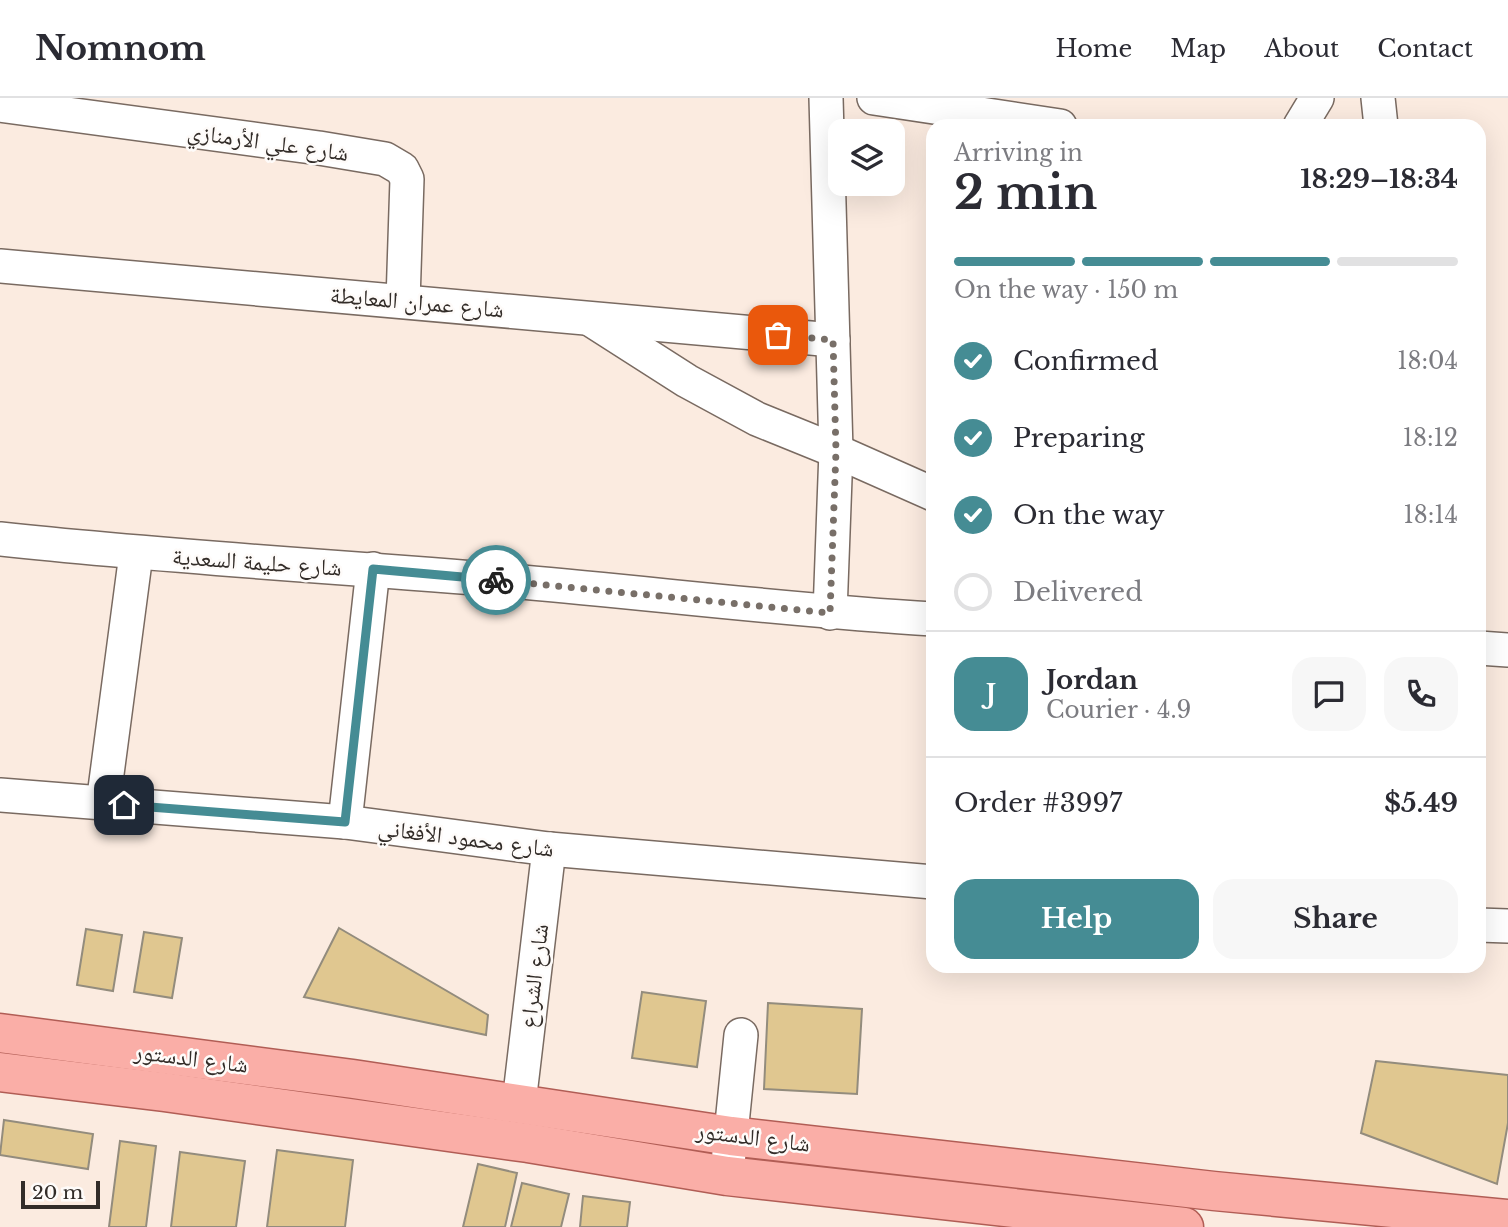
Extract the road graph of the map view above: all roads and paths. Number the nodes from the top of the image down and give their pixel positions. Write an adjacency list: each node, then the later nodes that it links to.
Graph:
1 (826, 98): 12 (street)
2 (874, 98): 6 (street)
3 (1317, 98): 7 (street)
4 (1378, 98): 8 (street)
5 (0, 106): 10 (street, شارع علي الأرمنازي)
6 (1014, 119)
7 (1304, 119)
8 (1380, 119)
9 (0, 266): 10 (street, شارع عمران المعايطة)
10 (403, 301): 11 (street, شارع عمران المعايطة)
11 (587, 317): 12 (street, شارع عمران المعايطة); 13 (street)
12 (833, 340): 13 (street)
13 (836, 451): 14 (street); 18 (street)
14 (926, 491)
15 (0, 539): 16 (street, شارع حليمة السعدية)
16 (136, 554): 17 (street, شارع حليمة السعدية); 23 (street)
17 (373, 569): 18 (street, شارع حليمة السعدية); 24 (street)
18 (830, 613): 19 (street, شارع حليمة السعدية)
19 (926, 619)
20 (1486, 648): 21 (street)
21 (1508, 650)
22 (0, 795): 23 (street, شارع محمود الأفغاني)
23 (103, 804): 24 (street, شارع محمود الأفغاني)
24 (345, 822): 25 (street, شارع محمود الأفغاني)
25 (549, 849): 26 (street, شارع محمود الأفغاني); 32 (street, شارع الشراع)
26 (926, 881)
27 (1486, 925): 28 (street)
28 (1508, 926)
29 (0, 1033): 32 (main road, شارع الدستور)
30 (741, 1035): 33 (street)
31 (0, 1072): 34 (main road, شارع الدستور)
32 (519, 1103): 33 (main road, شارع الدستور)
33 (731, 1136): 34 (street); 36 (main road, شارع الدستور)
34 (727, 1176): 35 (main road, شارع الدستور)
35 (1007, 1218): 37 (main road, شارع الدستور)
36 (1502, 1221)
37 (1184, 1227)

